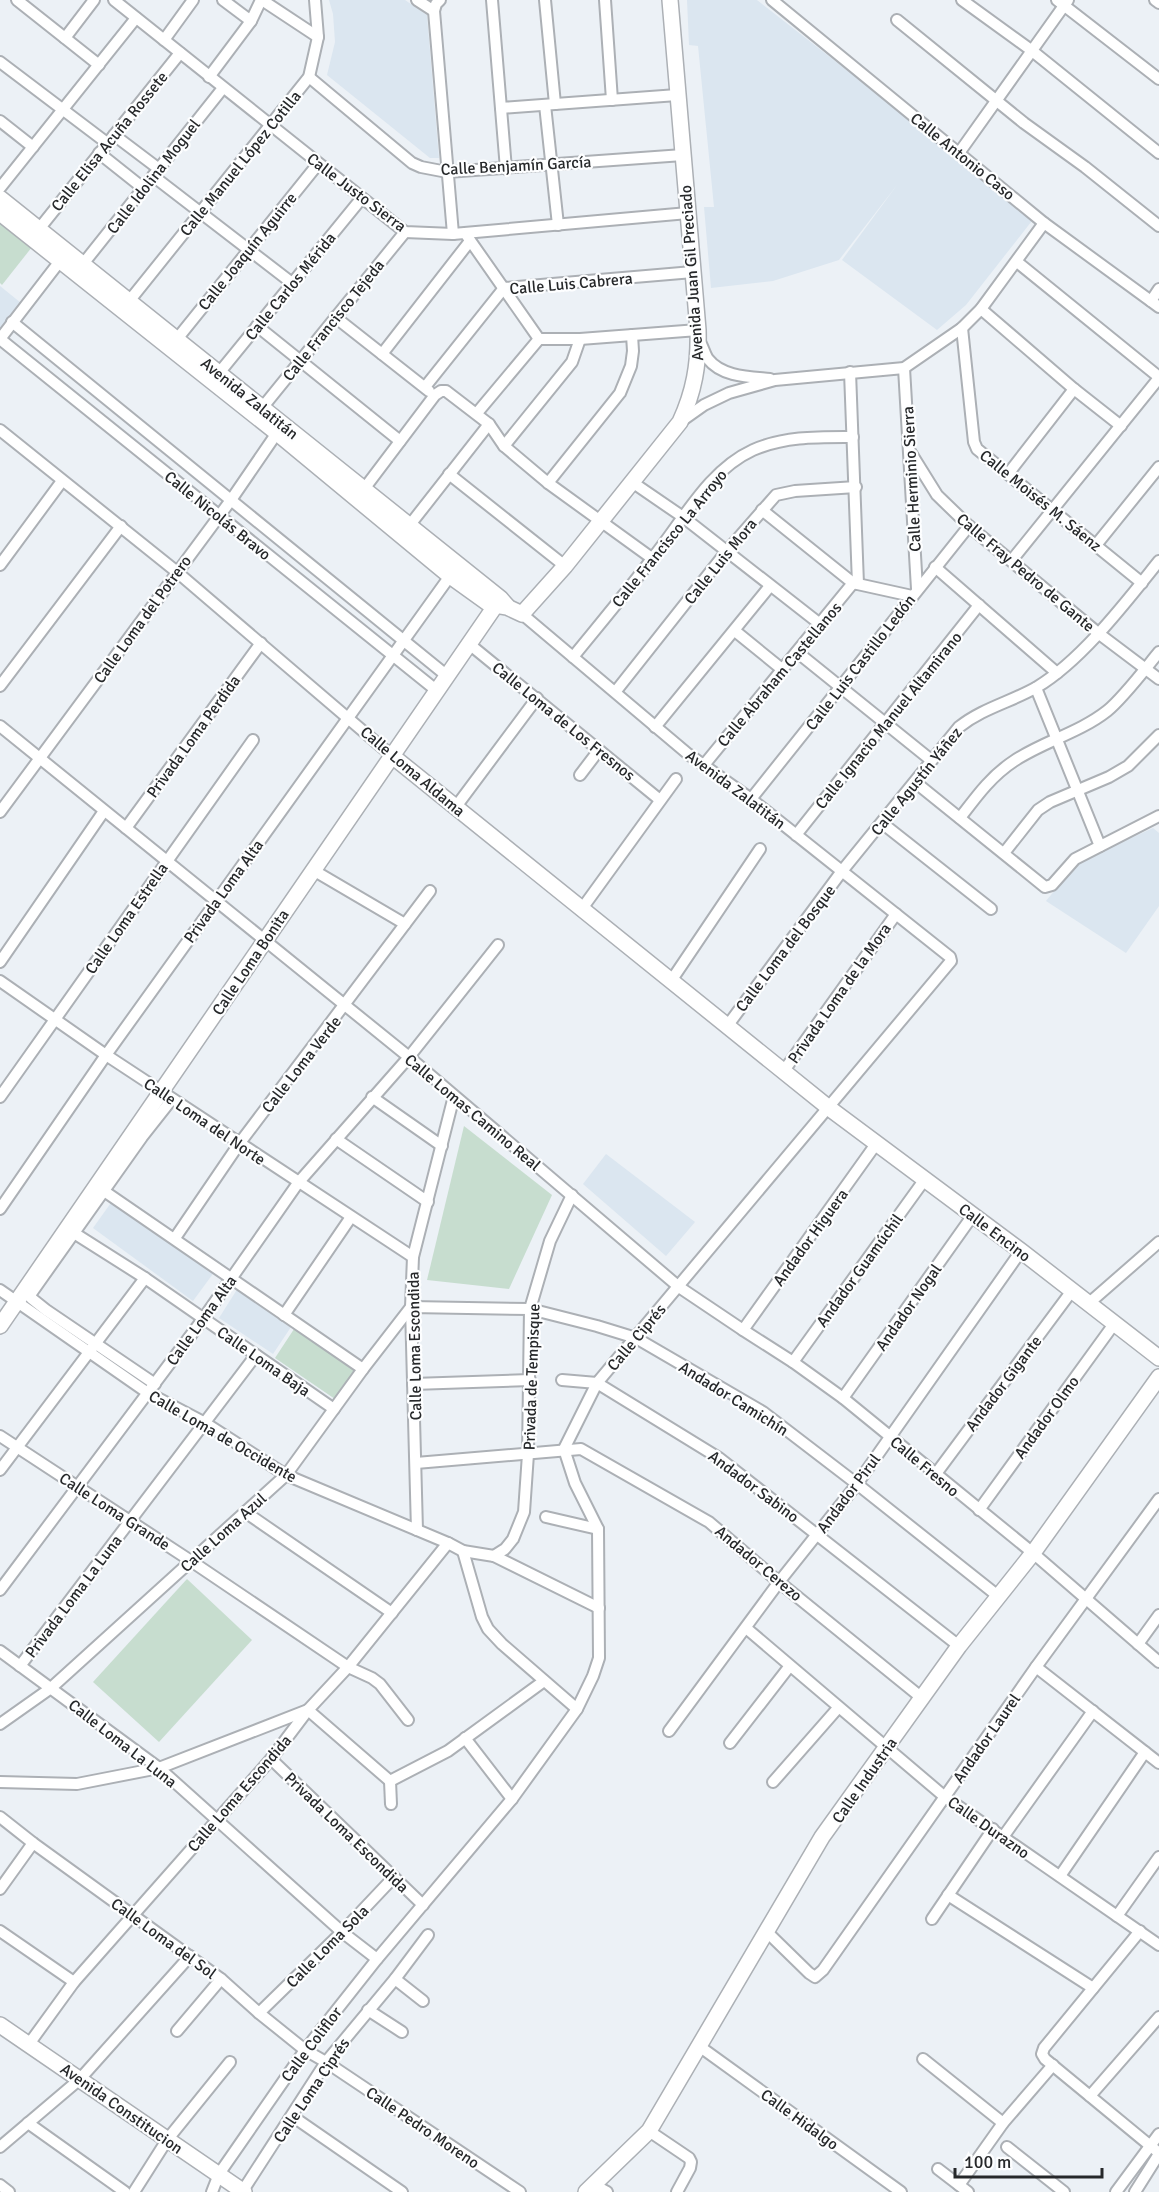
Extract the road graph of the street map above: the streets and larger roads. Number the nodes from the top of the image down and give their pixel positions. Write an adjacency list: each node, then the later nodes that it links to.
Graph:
1 (17, 0): 23 (street)
2 (94, 0): 23 (street)
3 (193, 0): 24 (street)
4 (223, 0): 21 (street)
5 (261, 0): 21 (street); 22 (street)
6 (315, 0): 22 (street, Calle Manuel López Cotilla)
7 (417, 0): 18 (street)
8 (492, 0): 37 (street)
9 (545, 0): 36 (street)
10 (605, 0): 34 (street)
11 (670, 0): 33 (street, Avenida Juan Gil Preciado)
12 (772, 0): 44 (street, Calle Antonio Caso)
13 (962, 0): 25 (street)
14 (1155, 0): 17 (street)
15 (121, 2): 19 (street, Calle Justo Sierra)
16 (1063, 2): 25 (street); 31 (street)
17 (1159, 3)
18 (437, 5): 51 (street)
19 (136, 18): 24 (street, Calle Justo Sierra); 28 (street)
20 (897, 20): 35 (street)
21 (251, 21): 29 (street)
22 (318, 37): 30 (street, Calle Manuel López Cotilla)
23 (65, 38): 28 (street)
24 (164, 40): 26 (street, Calle Justo Sierra)
25 (1030, 50): 35 (street); 45 (street)
26 (180, 53): 29 (street, Calle Justo Sierra); 41 (street, Calle Elisa Acuña Rossete)
27 (0, 63): 38 (street)
28 (99, 65): 38 (street)
29 (210, 77): 32 (street, Calle Justo Sierra)
30 (309, 77): 40 (street, Calle Manuel López Cotilla); 51 (street, Calle Benjamín García)
31 (1159, 79)
32 (223, 88): 40 (street, Calle Justo Sierra); 50 (street, Calle Idolina Moguel)
33 (677, 95): 34 (street); 46 (street, Avenida Juan Gil Preciado)
34 (612, 100): 36 (street)
35 (996, 100): 44 (street); 61 (street)
36 (550, 105): 37 (street); 48 (street)
37 (501, 108): 49 (street)
38 (63, 110): 41 (street); 42 (street)
39 (0, 122): 42 (street)
40 (270, 125): 47 (street, Calle Justo Sierra); 56 (street, Calle Manuel López Cotilla)
41 (111, 139): 43 (street, Calle Elisa Acuña Rossete); 50 (street)
42 (33, 147): 52 (street)
43 (99, 153): 53 (street); 62 (street, Calle Elisa Acuña Rossete)
44 (959, 153): 59 (street, Calle Antonio Caso)
45 (1159, 153)
46 (682, 155): 48 (street, Calle Benjamín García); 58 (street, Avenida Juan Gil Preciado)
47 (318, 164): 55 (street, Calle Justo Sierra); 66 (street, Calle Joaquín Aguirre)
48 (552, 165): 49 (street, Calle Benjamín García); 60 (street)
49 (506, 169): 51 (street, Calle Benjamín García)
50 (156, 172): 53 (street, Calle Idolina Moguel); 56 (street)
51 (447, 172): 64 (street)
52 (0, 188)
53 (143, 188): 69 (street, Calle Idolina Moguel)
54 (0, 198): 62 (street, Avenida Zalatitán)
55 (361, 199): 63 (street, Calle Justo Sierra); 71 (street, Calle Carlos Mérida)
56 (200, 212): 66 (street); 75 (street, Calle Manuel López Cotilla)
57 (0, 213): 67 (street, Avenida Zalatitán)
58 (687, 213): 60 (street, Calle Justo Sierra); 70 (street, Avenida Juan Gil Preciado)
59 (1044, 223): 68 (street); 74 (street, Calle Antonio Caso)
60 (558, 225): 65 (street, Calle Justo Sierra)
61 (1159, 226)
62 (39, 229): 69 (street, Avenida Zalatitán)
63 (405, 232): 64 (street, Calle Justo Sierra); 77 (street, Calle Francisco Tejeda)
64 (453, 234): 65 (street, Calle Justo Sierra)
65 (468, 237): 72 (street); 87 (street)
66 (249, 250): 71 (street); 84 (street, Calle Joaquín Aguirre)
67 (60, 261): 75 (street, Avenida Zalatitán); 78 (street)
68 (1017, 262): 76 (street); 92 (street)
69 (83, 264): 75 (street, Avenida Zalatitán)
70 (693, 272): 72 (street, Calle Luis Cabrera); 81 (street, Avenida Juan Gil Preciado)
71 (292, 283): 79 (street, Calle Carlos Mérida)
72 (504, 288): 85 (street); 94 (street, Calle Luis Cabrera)
73 (1159, 289): 74 (street)
74 (1155, 304)
75 (125, 306): 84 (street, Avenida Zalatitán); 102 (street, Avenida Zalatitán)
76 (981, 309): 80 (street); 95 (street)
77 (335, 317): 87 (street); 88 (street, Calle Francisco Tejeda)
78 (12, 322): 83 (street); 116 (street, Calle Nicolás Bravo)
79 (257, 326): 88 (street); 91 (street, Calle Carlos Mérida)
80 (962, 328): 89 (street); 110 (street, Calle Moisés M. Sáenz)
81 (698, 333): 82 (street); 93 (street); 99 (street, Avenida Juan Gil Preciado)
82 (632, 335): 86 (street); 113 (street)
83 (0, 339): 119 (street, Calle Nicolás Bravo)
84 (177, 339): 91 (street, Avenida Zalatitán)
85 (539, 339): 86 (street); 98 (street)
86 (580, 339): 106 (street)
87 (382, 354): 94 (street)
88 (300, 360): 97 (street, Calle Francisco Tejeda); 105 (street)
89 (904, 368): 90 (street); 107 (street, Calle Herminio Sierra)
90 (850, 372): 93 (street); 104 (street)
91 (219, 374): 97 (street, Avenida Zalatitán)
92 (1159, 377): 101 (street)
93 (775, 380): 99 (street)
94 (425, 387): 96 (street)
95 (1074, 389): 101 (street); 110 (street)
96 (438, 393): 98 (street); 105 (street)
97 (262, 408): 102 (street, Avenida Zalatitán)
98 (477, 413): 100 (street)
99 (680, 422): 112 (street, Avenida Juan Gil Preciado)
100 (489, 424): 106 (street); 109 (street)
101 (1121, 426): 118 (street)
102 (280, 429): 115 (street, Avenida Zalatitán); 116 (street, Calle Loma del Potrero); 134 (street, Avenida Zalatitán)
103 (0, 430): 111 (street, Calle Loma Aldama)
104 (853, 437): 114 (street); 120 (street, Calle Francisco La Arroyo)
105 (400, 441): 115 (street)
106 (504, 446): 113 (street)
107 (909, 450): 124 (street, Calle Fray Pedro de Gante); 138 (street, Calle Herminio Sierra)
108 (1159, 467): 125 (street)
109 (449, 474): 122 (street); 131 (street)
110 (1008, 474): 118 (street, Calle Moisés M. Sáenz)
111 (62, 481): 123 (street, Calle Loma Aldama); 129 (street)
112 (632, 482): 120 (street); 121 (street, Avenida Juan Gil Preciado)
113 (548, 483): 121 (street)
114 (856, 487): 117 (street, Calle Luis Mora); 136 (street)
115 (364, 489): 122 (street, Avenida Zalatitán)
116 (231, 500): 119 (street, Calle Loma del Potrero); 145 (street, Calle Nicolás Bravo)
117 (762, 510): 126 (street, Calle Luis Mora); 136 (street)
118 (1053, 510): 125 (street, Calle Moisés M. Sáenz); 128 (street)
119 (219, 516): 133 (street, Calle Loma del Potrero); 150 (street, Calle Nicolás Bravo)
120 (683, 518): 126 (street); 127 (street, Calle Francisco La Arroyo)
121 (600, 520): 127 (street); 131 (street, Avenida Juan Gil Preciado)
122 (409, 525): 139 (street, Avenida Zalatitán)
123 (121, 526): 133 (street, Calle Loma Aldama); 157 (street)
124 (969, 526): 128 (street, Calle Fray Pedro de Gante); 132 (street, Calle Luis Castillo Ledón)
125 (1096, 545): 135 (street, Calle Moisés M. Sáenz)
126 (726, 552): 137 (street); 161 (street, Calle Luis Mora)
127 (653, 559): 151 (street, Calle Francisco La Arroyo)
128 (1012, 560): 144 (street, Calle Fray Pedro de Gante)
129 (1, 561)
130 (1159, 561): 135 (street, Calle Agustín Yáñez)
131 (565, 566): 141 (street, Avenida Juan Gil Preciado)
132 (935, 567): 138 (street, Calle Luis Castillo Ledón); 140 (street, Calle Herminio Sierra)
133 (177, 572): 147 (street, Calle Loma Aldama); 172 (street, Calle Loma del Potrero)
134 (450, 576): 139 (street, Avenida Zalatitán); 145 (street, Privada Loma Alta)
135 (1142, 583): 144 (street, Calle Agustín Yáñez)
136 (856, 584): 138 (street); 142 (street, Calle Abraham Castellanos)
137 (770, 585): 142 (street); 143 (street)
138 (915, 593): 158 (street, Calle Luis Castillo Ledón)
139 (501, 603): 141 (street); 146 (street, Calle Loma Bonita)
140 (979, 605): 154 (street, Calle Herminio Sierra); 164 (street, Calle Ignacio Manuel Altamirano)
141 (522, 614): 151 (street, Avenida Zalatitán)
142 (820, 624): 148 (street, Calle Abraham Castellanos)
143 (735, 631): 153 (street); 166 (street)
144 (1098, 633): 152 (street, Calle Fray Pedro de Gante); 154 (street, Calle Agustín Yáñez)
145 (403, 641): 150 (street, Privada Loma Alta); 155 (street, Calle Nicolás Bravo)
146 (468, 643): 155 (street, Calle Loma Bonita); 162 (street, Calle Loma de Los Fresnos)
147 (261, 644): 163 (street, Calle Loma Aldama); 187 (street, Privada Loma Perdida)
148 (797, 652): 153 (street, Calle Abraham Castellanos); 158 (street)
149 (1159, 652): 152 (street)
150 (393, 656): 160 (street, Calle Nicolás Bravo); 163 (street, Privada Loma Alta)
151 (573, 657): 161 (street, Avenida Zalatitán)
152 (1146, 669): 156 (street, Calle Fray Pedro de Gante); 169 (street)
153 (783, 670): 174 (street, Calle Abraham Castellanos)
154 (1057, 673): 159 (street, Calle Agustín Yáñez)
155 (446, 675): 160 (street, Calle Loma Bonita)
156 (1159, 680)
157 (0, 686)
158 (840, 687): 164 (street); 179 (street, Calle Luis Castillo Ledón)
159 (1036, 688): 169 (street); 173 (street, Calle Agustín Yáñez)
160 (436, 690): 171 (street, Calle Loma Bonita)
161 (616, 691): 166 (street, Avenida Zalatitán)
162 (537, 698): 170 (street, Calle Loma de Los Fresnos); 181 (street)
163 (349, 718): 171 (street, Calle Loma Aldama); 196 (street, Privada Loma Alta)
164 (885, 723): 173 (street); 188 (street, Calle Ignacio Manuel Altamirano)
165 (0, 726): 172 (street, Calle Lomas Camino Real)
166 (655, 727): 174 (street, Avenida Zalatitán)
167 (1159, 735): 178 (street)
168 (253, 740): 192 (street, Calle Loma Estrella)
169 (1058, 740): 178 (street); 184 (street)
170 (599, 750): 175 (street); 180 (street, Calle Loma de Los Fresnos)
171 (392, 755): 181 (street, Calle Loma Aldama); 193 (street, Calle Loma Bonita)
172 (40, 758): 182 (street, Calle Lomas Camino Real); 183 (street, Calle Loma del Potrero)
173 (931, 760): 177 (street, Calle Agustín Yáñez)
174 (704, 765): 179 (street, Avenida Zalatitán)
175 (580, 775)
176 (676, 779): 180 (street)
177 (915, 782): 184 (street); 186 (street, Calle Agustín Yáñez)
178 (1078, 792): 189 (street); 191 (street)
179 (751, 799): 188 (street, Avenida Zalatitán)
180 (660, 800): 198 (street)
181 (455, 808): 198 (street, Calle Loma Aldama)
182 (104, 811): 187 (street, Calle Lomas Camino Real); 204 (street)
183 (0, 812)
184 (960, 818): 191 (street)
185 (1158, 818): 189 (street)
186 (882, 823): 194 (street, Calle Agustín Yáñez); 197 (street)
187 (126, 828): 192 (street, Calle Lomas Camino Real)
188 (796, 835): 194 (street, Avenida Zalatitán)
189 (1100, 846): 191 (street)
190 (760, 849): 206 (street)
191 (1004, 853)
192 (166, 861): 196 (street, Calle Lomas Camino Real); 208 (street, Calle Loma Estrella)
193 (313, 870): 200 (street); 201 (street, Calle Loma Bonita)
194 (842, 871): 199 (street, Avenida Zalatitán); 209 (street, Calle Loma del Bosque)
195 (430, 891): 200 (street, Calle Loma Verde)
196 (216, 899): 201 (street, Calle Lomas Camino Real); 210 (street, Privada Loma Alta)
197 (991, 909)
198 (581, 910): 206 (street, Calle Loma Aldama)
199 (896, 914): 203 (street, Avenida Zalatitán); 212 (street, Privada Loma de la Mora)
200 (405, 924): 207 (street, Calle Loma Verde)
201 (265, 939): 207 (street, Calle Lomas Camino Real); 213 (street, Calle Loma Bonita)
202 (498, 945): 211 (street)
203 (951, 961): 217 (street, Calle Ciprés)
204 (0, 962)
205 (0, 981): 208 (street, Calle Loma del Norte)
206 (671, 981): 209 (street, Calle Loma Aldama)
207 (345, 1006): 211 (street, Calle Lomas Camino Real); 219 (street, Calle Loma Verde)
208 (54, 1019): 210 (street, Calle Loma del Norte); 215 (street, Calle Loma Estrella)
209 (728, 1025): 212 (street, Calle Loma Aldama)
210 (106, 1055): 213 (street, Calle Loma del Norte); 227 (street, Privada Loma Alta)
211 (409, 1057): 214 (street, Calle Lomas Camino Real); 216 (street, Calle Loma Alta)
212 (783, 1072): 217 (street, Calle Loma Aldama)
213 (167, 1096): 219 (street, Calle Loma del Norte); 224 (street); 240 (street, Calle Loma Bonita)
214 (454, 1096): 221 (street, Calle Loma Escondida); 225 (street, Calle Lomas Camino Real)
215 (0, 1097)
216 (372, 1097): 218 (street, Calle Loma Alta); 221 (street)
217 (829, 1108): 220 (street, Calle Encino); 237 (street, Calle Ciprés)
218 (336, 1139): 223 (street, Calle Loma Alta); 226 (street)
219 (239, 1144): 223 (street, Calle Loma del Norte); 231 (street, Calle Loma Verde)
220 (876, 1144): 222 (street, Calle Encino); 248 (street, Andador Higuera)
221 (442, 1146): 226 (street, Calle Loma Escondida)
222 (925, 1179): 228 (street, Calle Encino); 254 (street, Andador Guamúchil)
223 (298, 1183): 229 (street, Calle Loma del Norte); 236 (street, Calle Loma Alta)
224 (104, 1191): 230 (street); 231 (street)
225 (572, 1195): 237 (street, Calle Lomas Camino Real); 243 (street, Privada de Tempisque)
226 (428, 1202): 234 (street, Calle Loma Escondida)
227 (0, 1209)
228 (973, 1215): 233 (street, Calle Encino); 262 (street, Andador Nogal)
229 (351, 1217): 234 (street, Calle Loma del Norte); 244 (street)
230 (74, 1233): 235 (street, Calle Loma Baja); 250 (street)
231 (175, 1238): 236 (street)
232 (1159, 1242): 241 (street)
233 (1021, 1251): 239 (street, Calle Encino); 266 (street, Andador Pirul)
234 (413, 1257): 242 (street, Calle Loma Escondida)
235 (146, 1278): 245 (street, Calle Loma Baja); 250 (street)
236 (231, 1278): 244 (street); 245 (street, Calle Loma Alta)
237 (680, 1287): 248 (street, Calle Fresno); 249 (street, Calle Ciprés)
238 (0, 1290): 240 (street, Calle Loma de Occidente)
239 (1071, 1292): 241 (street, Calle Encino); 273 (street, Andador Gigante)
240 (16, 1302): 247 (street, Calle Loma Bonita); 251 (street, Calle Loma de Occidente)
241 (1088, 1304): 246 (street, Calle Encino)
242 (411, 1307): 243 (street, Andador Camichín); 255 (street, Calle Loma Azul); 260 (street, Calle Loma Escondida)
243 (530, 1309): 249 (street, Andador Camichín); 257 (street, Privada de Tempisque)
244 (284, 1315): 255 (street)
245 (203, 1318): 252 (street, Calle Loma Baja); 261 (street, Calle Loma Alta)
246 (1114, 1324): 253 (street, Calle Encino); 277 (street, Andador Olmo)
247 (0, 1326)
248 (742, 1330): 254 (street, Calle Fresno)
249 (636, 1338): 259 (street, Calle Ciprés); 274 (street, Andador Camichín)
250 (97, 1343): 251 (street); 261 (street)
251 (90, 1353): 261 (street, Calle Loma de Occidente); 267 (street)
252 (256, 1355): 263 (street, Calle Loma Baja); 264 (street, Privada Loma La Luna)
253 (1159, 1358)
254 (793, 1362): 262 (street, Calle Fresno)
255 (363, 1369): 263 (street, Calle Loma Azul)
256 (1159, 1377): 286 (street, Calle Industria)
257 (530, 1380): 260 (street); 269 (street, Privada de Tempisque)
258 (562, 1380): 259 (street)
259 (597, 1383): 268 (street, Calle Ciprés); 283 (street, Andador Sabino)
260 (413, 1384): 270 (street, Calle Loma Escondida)
261 (152, 1388): 264 (street, Calle Loma de Occidente); 275 (street, Calle Loma Alta)
262 (843, 1398): 266 (street, Calle Fresno)
263 (334, 1409): 272 (street, Calle Loma Azul)
264 (205, 1423): 272 (street, Calle Loma de Occidente); 280 (street, Privada Loma La Luna)
265 (0, 1436): 267 (street, Calle Loma Grande)
266 (890, 1436): 273 (street, Calle Fresno); 274 (street, Andador Pirul)
267 (17, 1447): 271 (street); 275 (street, Calle Loma Grande)
268 (564, 1449): 269 (street); 281 (street); 289 (street, Andador Cerezo)
269 (528, 1454): 270 (street); 287 (street, Privada de Tempisque)
270 (416, 1463): 282 (street, Calle Loma Escondida)
271 (0, 1470)
272 (286, 1475): 278 (street, Calle Loma Azul); 282 (street, Calle Loma de Occidente)
273 (935, 1475): 277 (street, Calle Fresno)
274 (857, 1484): 283 (street, Andador Pirul); 291 (street, Andador Camichín)
275 (78, 1487): 280 (street, Calle Loma Grande); 290 (street, Calle Loma Alta)
276 (1159, 1499): 292 (street, Andador Laurel)
277 (979, 1510): 286 (street, Calle Fresno)
278 (245, 1512): 288 (street, Calle Loma Azul); 294 (street)
279 (546, 1517): 281 (street)
280 (130, 1521): 288 (street, Calle Loma Grande); 301 (street, Privada Loma La Luna)
281 (598, 1529): 293 (street)
282 (417, 1530): 284 (street, Calle Loma de Occidente)
283 (818, 1534): 289 (street, Andador Pirul); 298 (street, Andador Sabino)
284 (448, 1542): 285 (street, Calle Loma de Occidente); 294 (street, Calle Loma Escondida)
285 (463, 1551): 287 (street, Calle Loma de Occidente); 305 (street)
286 (1033, 1553): 291 (street, Calle Industria); 292 (street, Calle Fresno)
287 (494, 1556): 293 (street, Calle Loma de Occidente)
288 (191, 1561): 302 (street, Calle Loma Grande); 306 (street, Calle Loma Azul)
289 (779, 1582): 296 (street, Andador Pirul); 307 (street, Andador Cerezo)
290 (0, 1590)
291 (998, 1596): 298 (street, Calle Industria)
292 (1085, 1599): 297 (street, Calle Fresno); 304 (street, Andador Laurel)
293 (599, 1608): 309 (street)
294 (392, 1613): 302 (street, Calle Loma Escondida)
295 (1159, 1615): 297 (street)
296 (746, 1628): 303 (street, Calle Durazno); 314 (street, Andador Pirul)
297 (1138, 1644): 300 (street, Calle Fresno)
298 (959, 1646): 307 (street, Calle Industria)
299 (0, 1651): 301 (street, Calle Loma La Luna)
300 (1159, 1662)
301 (20, 1666): 306 (street, Calle Loma La Luna)
302 (348, 1667): 310 (street, Calle Loma Escondida); 312 (street, Calle Loma Grande)
303 (789, 1667): 308 (street, Calle Durazno); 316 (street)
304 (1036, 1667): 311 (street); 325 (street, Andador Laurel)
305 (543, 1681): 309 (street); 315 (street)
306 (51, 1688): 313 (street, Calle Loma Azul); 321 (street, Calle Loma La Luna)
307 (922, 1698): 317 (street, Calle Industria)
308 (838, 1708): 317 (street, Calle Durazno); 324 (street)
309 (577, 1709): 326 (street)
310 (308, 1710): 319 (street, Calle Loma Escondida); 321 (street); 322 (street)
311 (1093, 1711): 318 (street); 331 (street)
312 (408, 1720)
313 (0, 1724)
314 (669, 1731)
315 (465, 1738): 322 (street); 326 (street)
316 (730, 1743)
317 (887, 1746): 325 (street, Calle Durazno); 345 (street, Calle Industria)
318 (1145, 1752): 320 (street); 334 (street)
319 (271, 1759): 329 (street, Calle Loma Escondida); 335 (street, Privada Loma Escondida)
320 (1159, 1763)
321 (159, 1768): 323 (street); 329 (street, Calle Loma La Luna)
322 (390, 1781): 327 (street)
323 (0, 1782)
324 (773, 1782)
325 (945, 1797): 330 (street, Calle Durazno); 345 (street, Andador Laurel)
326 (512, 1799): 338 (street)
327 (391, 1804)
328 (0, 1817): 332 (street, Calle Loma del Sol)
329 (216, 1821): 339 (street, Calle Loma Escondida); 344 (street, Calle Loma La Luna)
330 (993, 1829): 331 (street, Calle Durazno); 337 (street)
331 (1003, 1836): 334 (street, Calle Durazno)
332 (33, 1843): 336 (street); 339 (street, Calle Loma del Sol)
333 (1159, 1857): 340 (street)
334 (1060, 1876): 340 (street, Calle Durazno)
335 (394, 1877): 338 (street, Privada Loma Escondida); 344 (street, Calle Loma Sola)
336 (0, 1889)
337 (948, 1895): 341 (street); 353 (street)
338 (423, 1905): 349 (street, Calle Coliflor)
339 (132, 1916): 348 (street, Calle Loma del Sol); 352 (street, Calle Loma Escondida)
340 (1117, 1916): 343 (street, Calle Durazno)
341 (932, 1919)
342 (0, 1931): 352 (street)
343 (1140, 1931): 347 (street, Calle Durazno); 353 (street)
344 (342, 1932): 349 (street, Calle Loma La Luna); 356 (street, Calle Loma Sola)
345 (767, 1932): 362 (street, Calle Industria)
346 (428, 1935): 351 (street, Calle Loma Ciprés)
347 (1159, 1945)
348 (190, 1956): 350 (street, Calle Loma del Sol); 368 (street)
349 (377, 1959): 363 (street, Calle Coliflor)
350 (221, 1979): 356 (street, Calle Loma del Sol); 358 (street)
351 (394, 1979): 354 (street); 355 (street, Calle Loma Ciprés)
352 (74, 1982): 361 (street, Calle Loma Escondida)
353 (1093, 1988): 367 (street)
354 (423, 2001)
355 (368, 2010): 360 (street); 366 (street, Calle Loma Ciprés)
356 (259, 2013): 363 (street, Calle Loma del Sol)
357 (1159, 2018): 369 (street)
358 (177, 2031)
359 (4, 2032): 361 (street, Avenida Constitucion)
360 (402, 2032)
361 (29, 2044): 368 (street, Avenida Constitucion)
362 (699, 2046): 373 (street, Calle Industria); 392 (street, Calle Hidalgo)
363 (305, 2050): 366 (street, Calle Loma del Sol); 380 (street, Calle Coliflor)
364 (923, 2059): 372 (street)
365 (230, 2062): 375 (street)
366 (326, 2062): 370 (street, Calle Loma Ciprés); 390 (street, Calle Pedro Moreno)
367 (1053, 2065): 369 (street); 372 (street)
368 (80, 2079): 371 (street); 375 (street, Avenida Constitucion)
369 (1090, 2096): 378 (street)
370 (292, 2116): 388 (street, Calle Loma Ciprés); 389 (street)
371 (28, 2123): 376 (street); 385 (street)
372 (1003, 2123): 382 (street)
373 (649, 2130): 383 (street, Calle Industria); 391 (street)
374 (1159, 2134): 378 (street)
375 (166, 2140): 380 (street, Avenida Constitucion); 386 (street)
376 (0, 2147)
377 (1007, 2147): 393 (street)
378 (1156, 2151): 394 (street); 395 (street)
379 (938, 2169): 382 (street)
380 (219, 2174): 387 (street, Calle Coliflor); 388 (street, Avenida Constitucion)
381 (0, 2185): 384 (street)
382 (963, 2188)
383 (596, 2190)
384 (9, 2192)
385 (125, 2192)
386 (134, 2192)
387 (212, 2192)
388 (243, 2192)
389 (402, 2192)
390 (520, 2192)
391 (677, 2192)
392 (900, 2192)
393 (1064, 2192)
394 (1116, 2192)
395 (1135, 2192)

